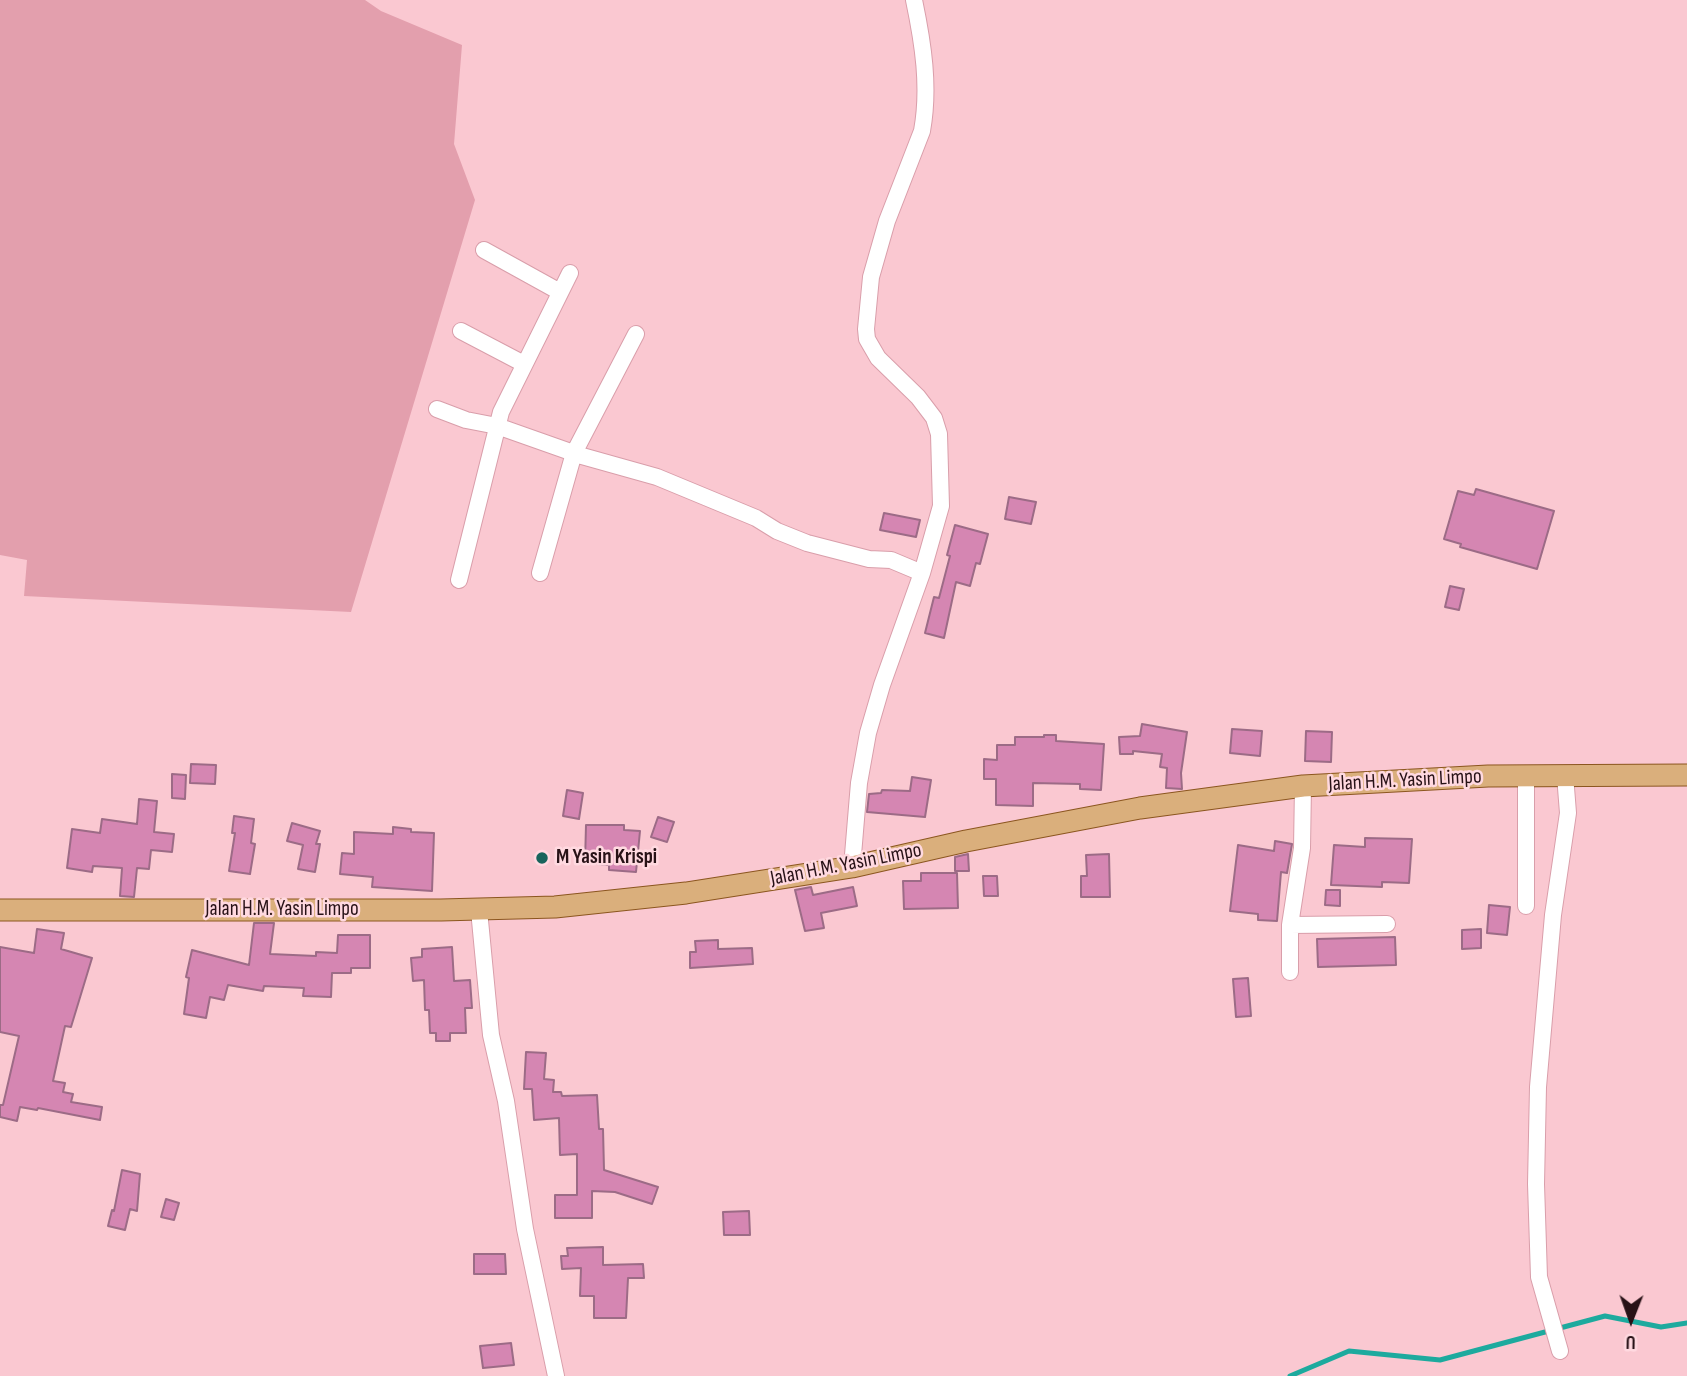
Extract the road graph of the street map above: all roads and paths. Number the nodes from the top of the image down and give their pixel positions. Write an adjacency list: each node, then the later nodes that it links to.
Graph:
1 (914, 0): 12 (street)
2 (484, 250): 4 (street)
3 (570, 273): 4 (street)
4 (560, 292): 7 (street)
5 (461, 331): 7 (street)
6 (636, 334): 10 (street)
7 (524, 364): 9 (street)
8 (437, 408): 9 (street)
9 (497, 426): 10 (street); 13 (street)
10 (574, 453): 11 (street); 12 (street)
11 (540, 573)
12 (922, 573): 18 (street)
13 (459, 580)
14 (1526, 775): 15 (main road, Jalan H.M. Yasin Limpo); 17 (main road, Jalan H.M. Yasin Limpo); 19 (street)
15 (1565, 775): 16 (main road, Jalan H.M. Yasin Limpo); 25 (street)
16 (1687, 775)
17 (1303, 786): 18 (main road, Jalan H.M. Yasin Limpo); 23 (street)
18 (852, 867): 21 (main road, Jalan H.M. Yasin Limpo)
19 (1526, 906)
20 (0, 910): 21 (main road, Jalan H.M. Yasin Limpo)
21 (479, 910): 26 (street)
22 (1387, 924): 23 (street)
23 (1290, 925): 24 (street)
24 (1290, 972)
25 (1560, 1351)
26 (556, 1376)

